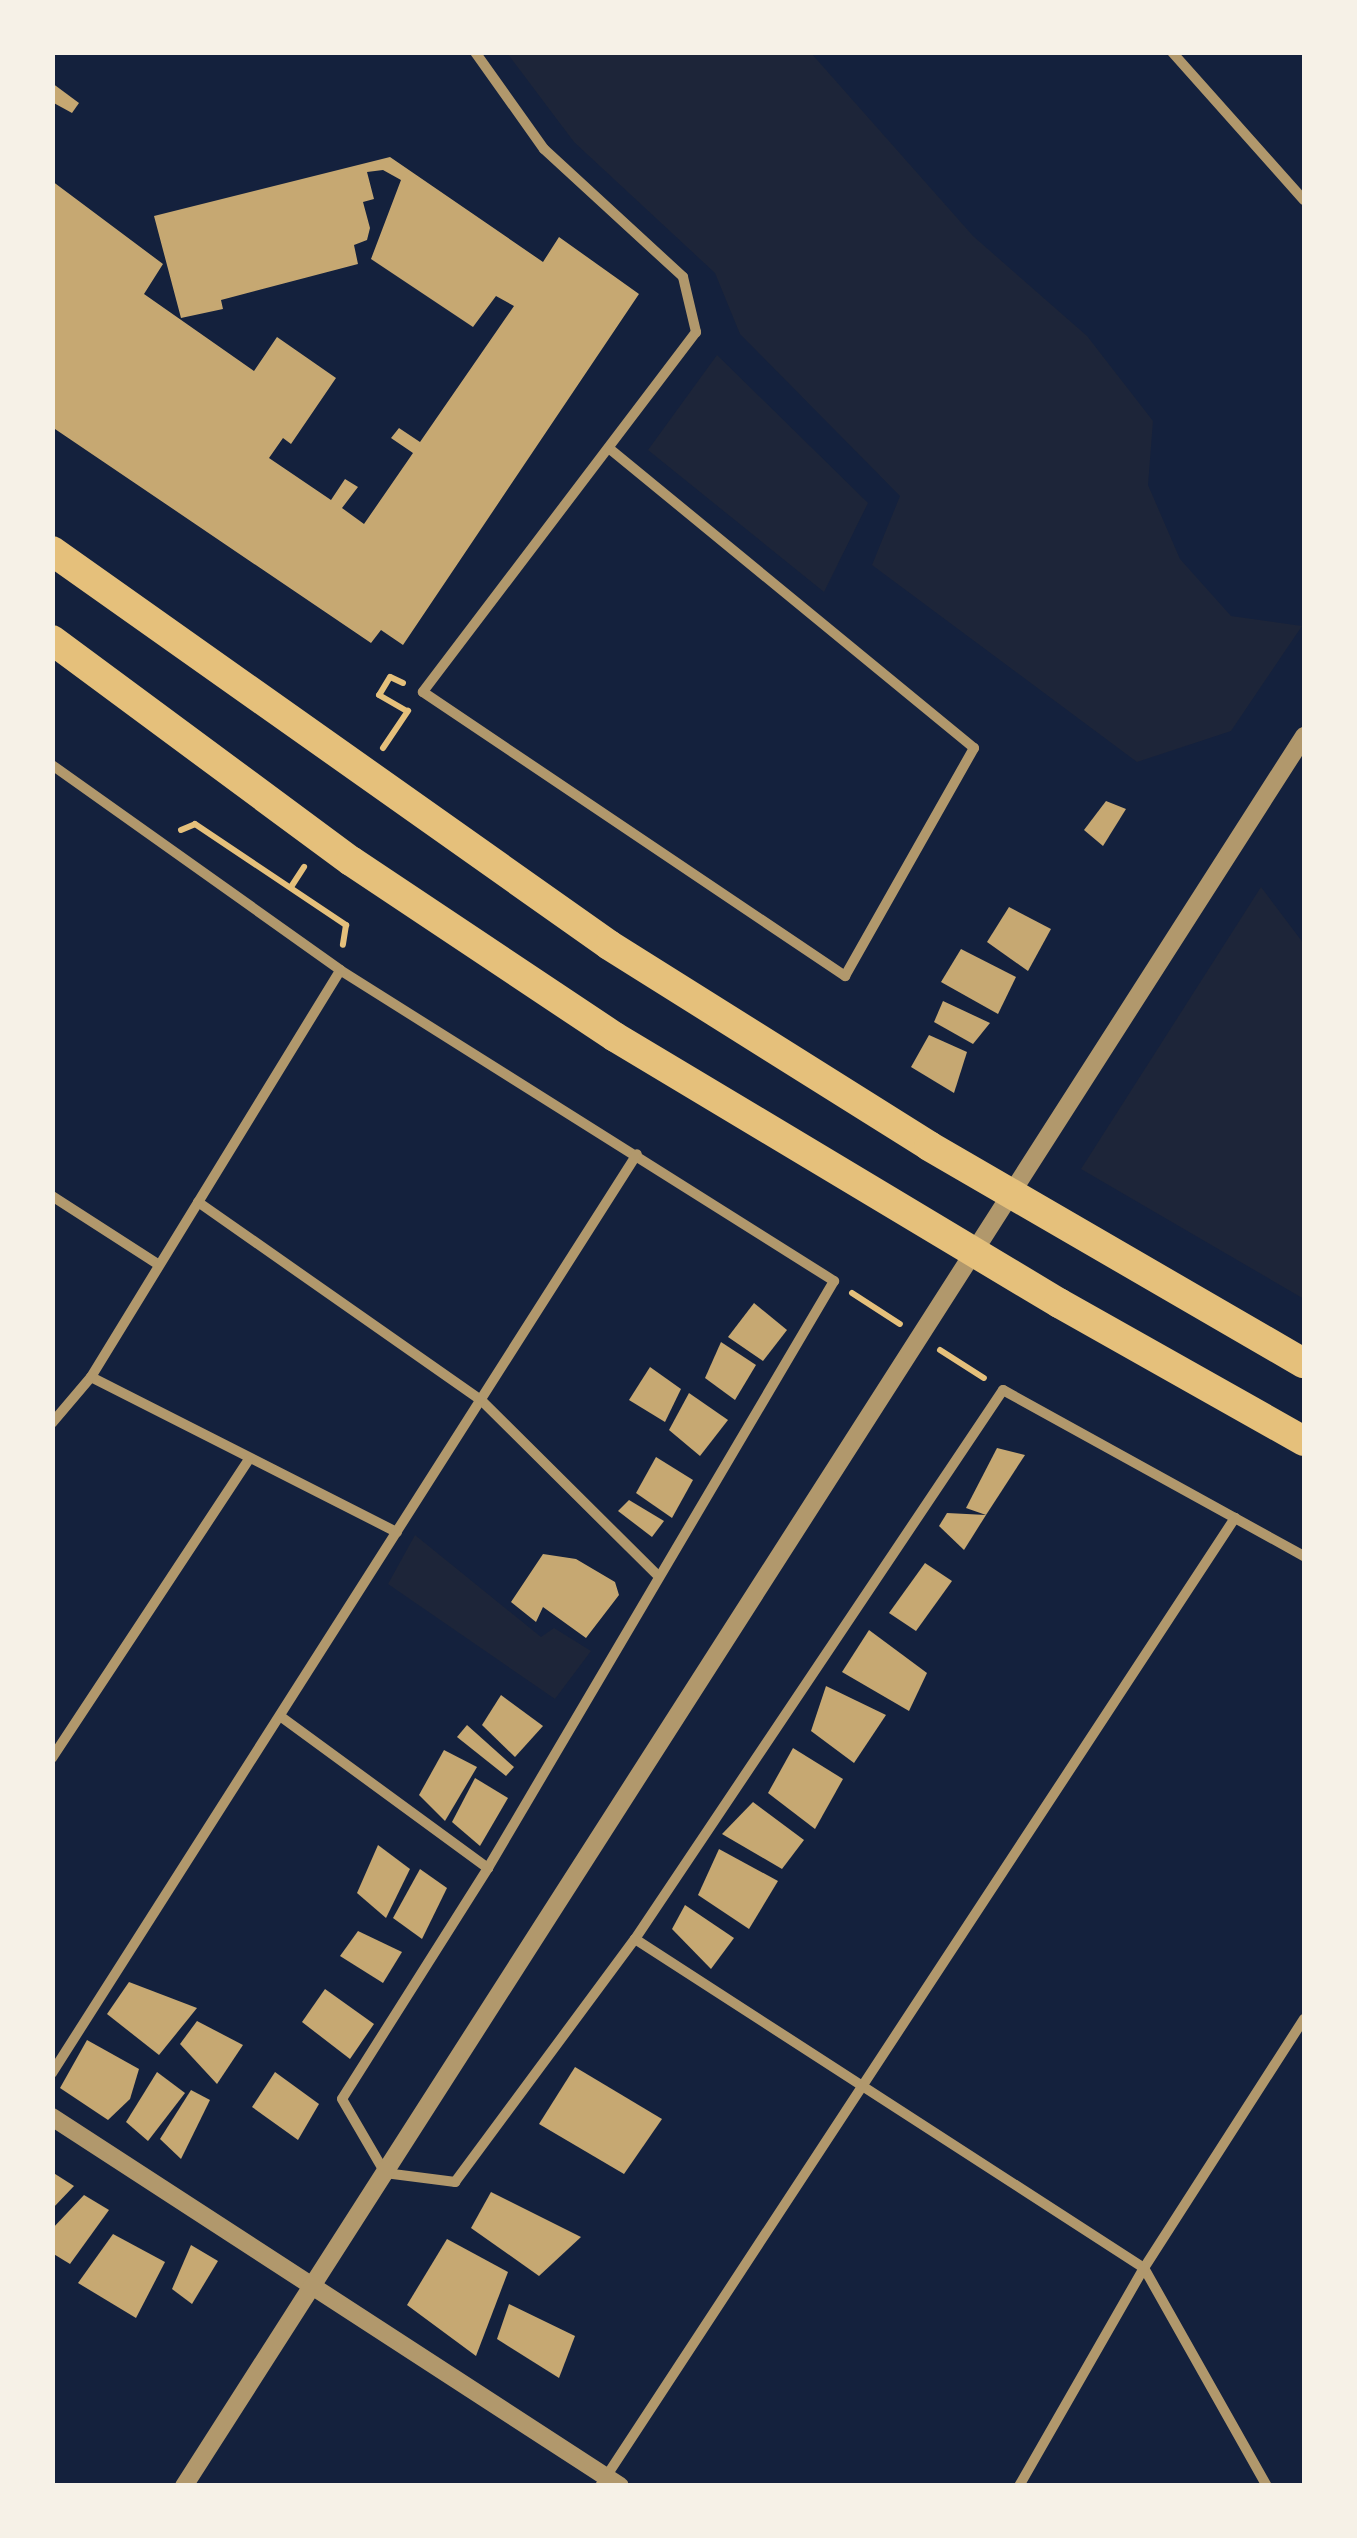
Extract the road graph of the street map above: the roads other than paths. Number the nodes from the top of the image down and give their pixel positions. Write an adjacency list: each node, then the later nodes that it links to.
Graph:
1 (475, 52): 4 (street)
2 (1172, 52): 3 (street)
3 (1304, 200)
4 (610, 449): 4 (street)
5 (52, 551): 14 (highway)
6 (52, 640): 18 (highway)
7 (1304, 736): 32 (street)
8 (54, 769): 9 (street)
9 (340, 970): 10 (street); 12 (street)
10 (637, 1154): 16 (street); 23 (street)
11 (52, 1196): 13 (street)
12 (198, 1202): 13 (street); 16 (street)
13 (159, 1265): 15 (street)
14 (1304, 1363)
15 (90, 1377): 17 (street); 19 (street)
16 (481, 1400): 21 (street); 23 (street)
17 (52, 1423)
18 (1304, 1441)
19 (248, 1461): 21 (street); 25 (street)
20 (1235, 1518): 22 (street); 27 (street); 30 (street)
21 (397, 1532): 24 (street)
22 (1304, 1556)
23 (656, 1574): 26 (street)
24 (280, 1716): 26 (street); 29 (street)
25 (52, 1758)
26 (488, 1868): 32 (street)
27 (635, 1939): 30 (street); 32 (street)
28 (1304, 2019): 33 (street)
29 (52, 2074)
30 (864, 2084): 33 (street); 35 (street)
31 (52, 2117): 34 (street)
32 (385, 2173): 34 (street)
33 (1144, 2268): 37 (street); 38 (street)
34 (310, 2286): 35 (street); 36 (street)
35 (609, 2483)
36 (184, 2486)
37 (1019, 2486)
38 (1266, 2486)

